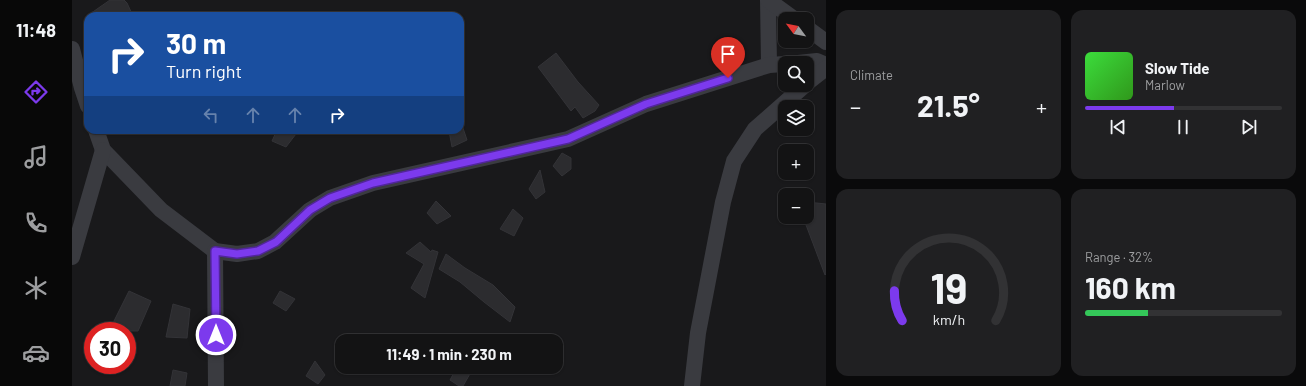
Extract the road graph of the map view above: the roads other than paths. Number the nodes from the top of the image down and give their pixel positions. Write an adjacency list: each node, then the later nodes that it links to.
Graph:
1 (768, 0): 2 (street); 8 (street)
2 (784, 12)
3 (814, 33): 4 (street)
4 (826, 42)
5 (72, 49): 12 (street)
6 (814, 62): 9 (street)
7 (778, 64): 8 (street)
8 (769, 65): 15 (street)
9 (826, 67): 10 (street)
10 (814, 77)
11 (797, 92): 18 (street)
12 (84, 94)
13 (97, 134): 14 (street)
14 (103, 150): 15 (street); 16 (street)
15 (215, 251): 17 (street)
16 (72, 257)
17 (216, 386)
18 (692, 386)

